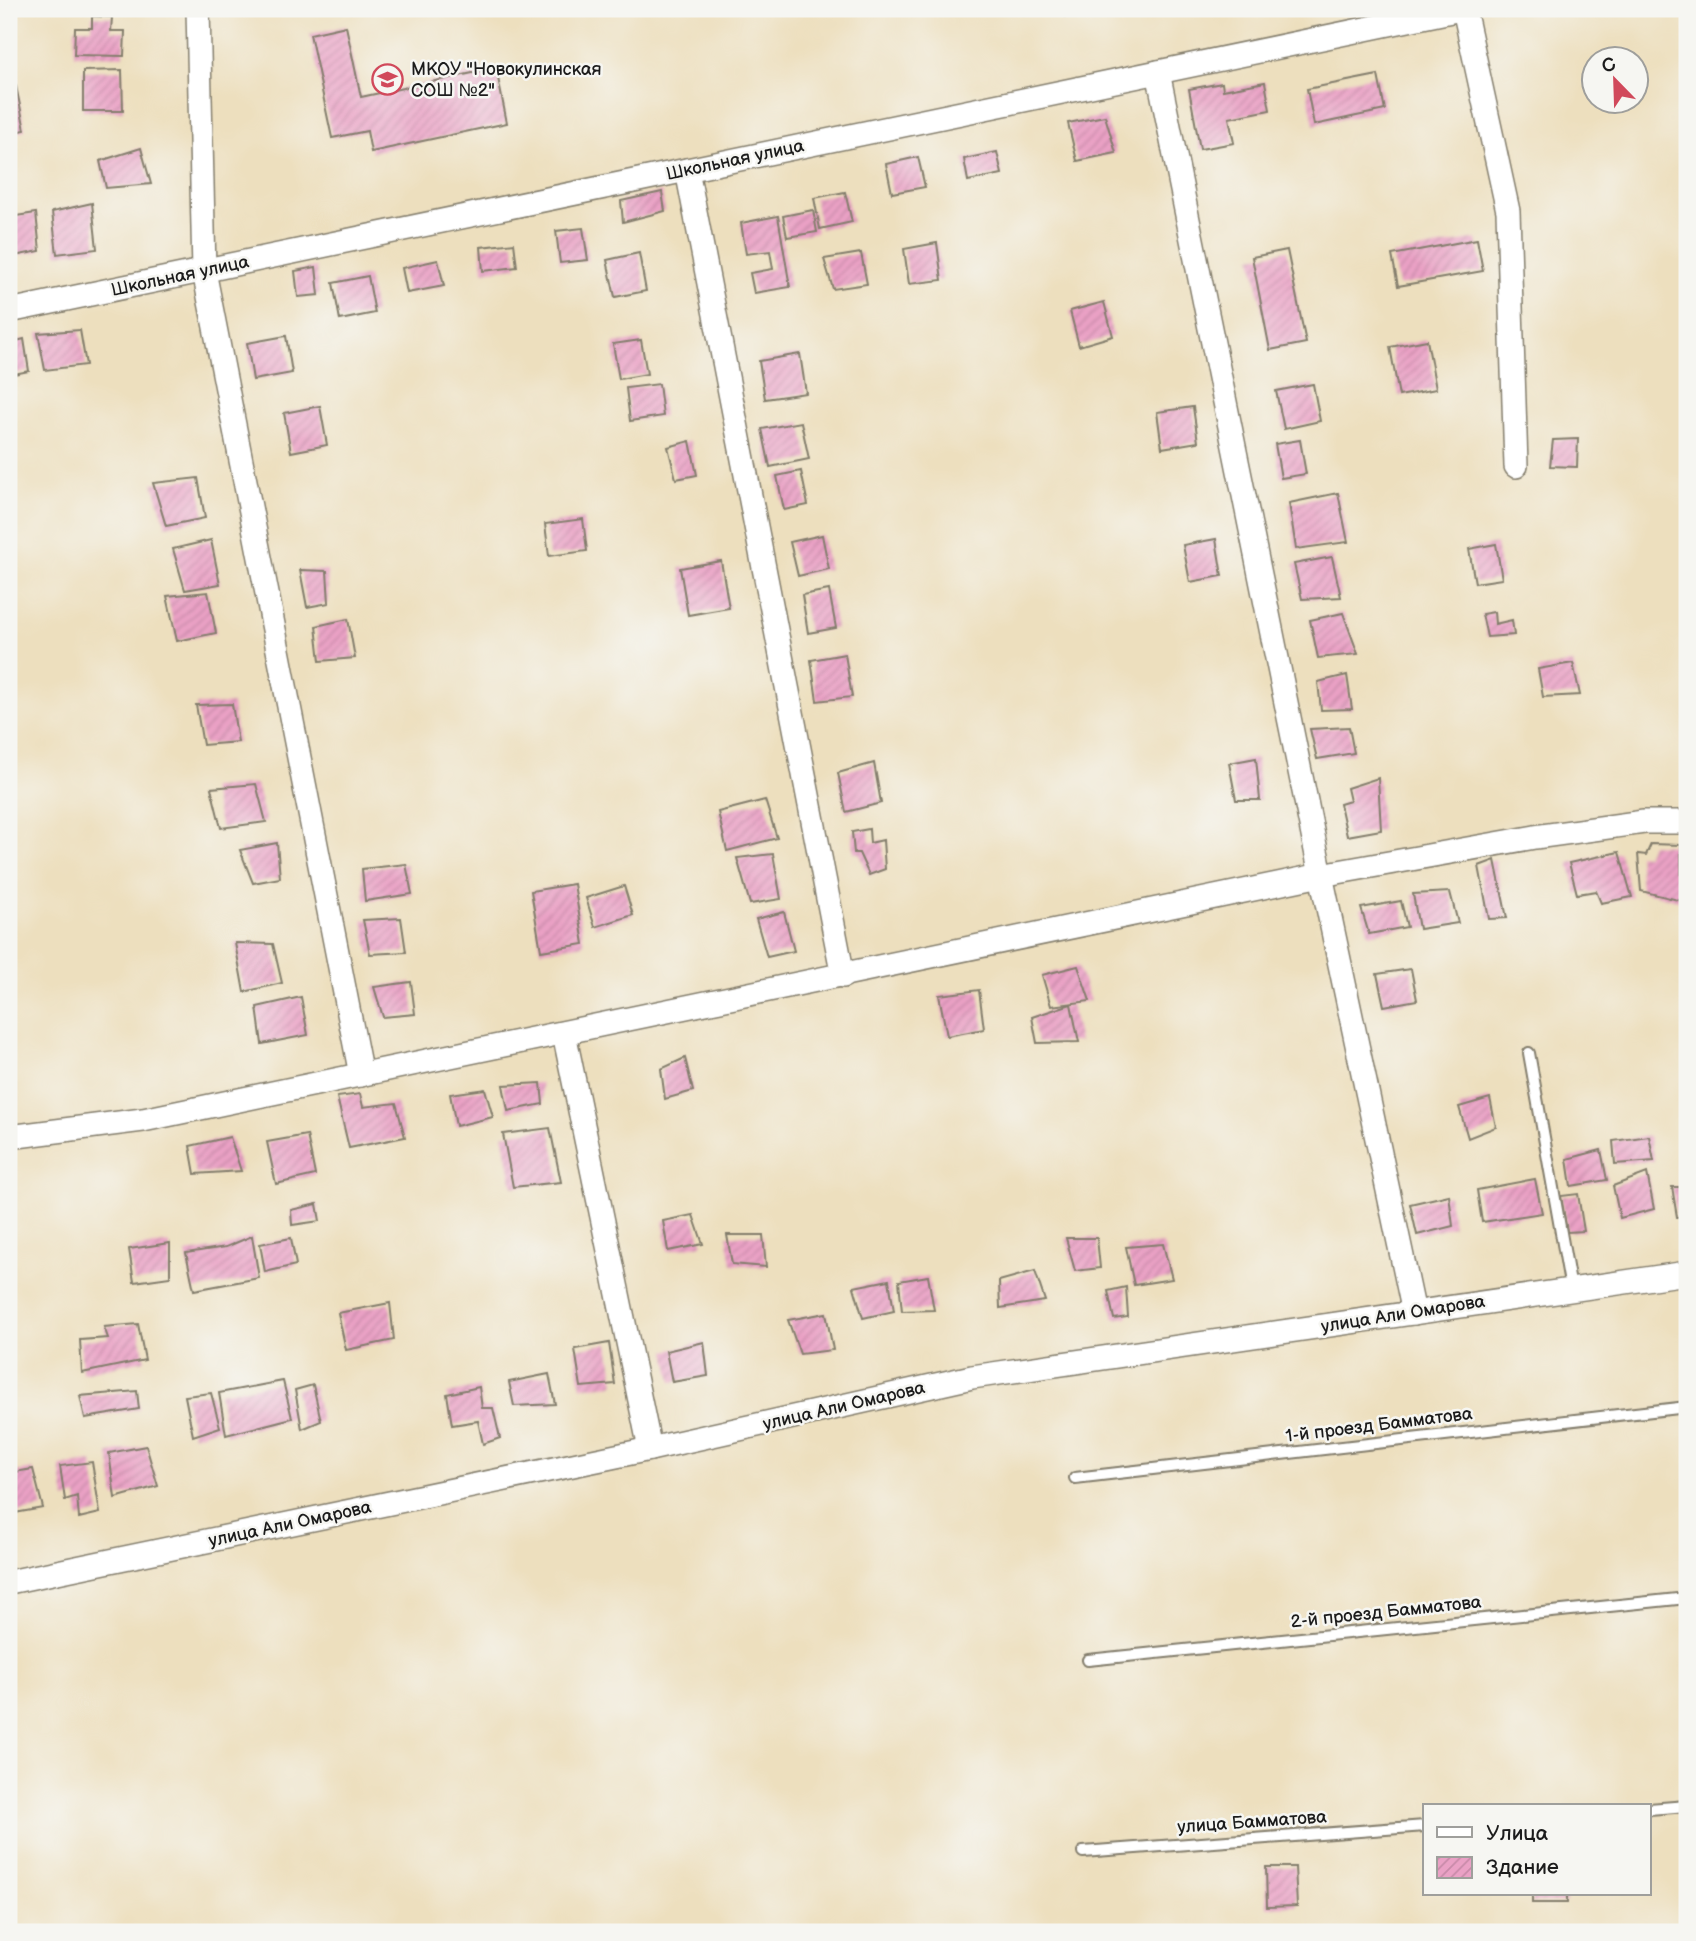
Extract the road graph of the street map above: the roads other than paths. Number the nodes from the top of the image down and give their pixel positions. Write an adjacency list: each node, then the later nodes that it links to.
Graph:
1 (198, 9): 5 (street)
2 (1462, 9): 3 (street, Школьная улица); 7 (street)
3 (1158, 72): 4 (street, Школьная улица); 9 (street)
4 (687, 170): 5 (street, Школьная улица); 10 (street)
5 (204, 271): 6 (street, Школьная улица); 13 (street)
6 (9, 312)
7 (1516, 466)
8 (1687, 822): 9 (street)
9 (1321, 875): 10 (street); 17 (street)
10 (843, 976): 11 (street)
11 (564, 1033): 13 (street); 19 (street)
12 (1529, 1053): 16 (lane)
13 (361, 1075): 14 (street)
14 (9, 1138)
15 (1687, 1273): 16 (street, улица Али Омарова)
16 (1571, 1289): 17 (street, улица Али Омарова)
17 (1414, 1313): 19 (street, улица Али Омарова)
18 (1687, 1407): 20 (lane, 1-й проезд Бамматова)
19 (650, 1449): 21 (street, улица Али Омарова)
20 (1075, 1478)
21 (9, 1583)
22 (1687, 1598): 23 (lane, 2-й проезд Бамматова)
23 (1088, 1660)
24 (1687, 1807): 25 (lane)
25 (1650, 1809)
26 (1423, 1826): 27 (lane, улица Бамматова)
27 (1083, 1852)

